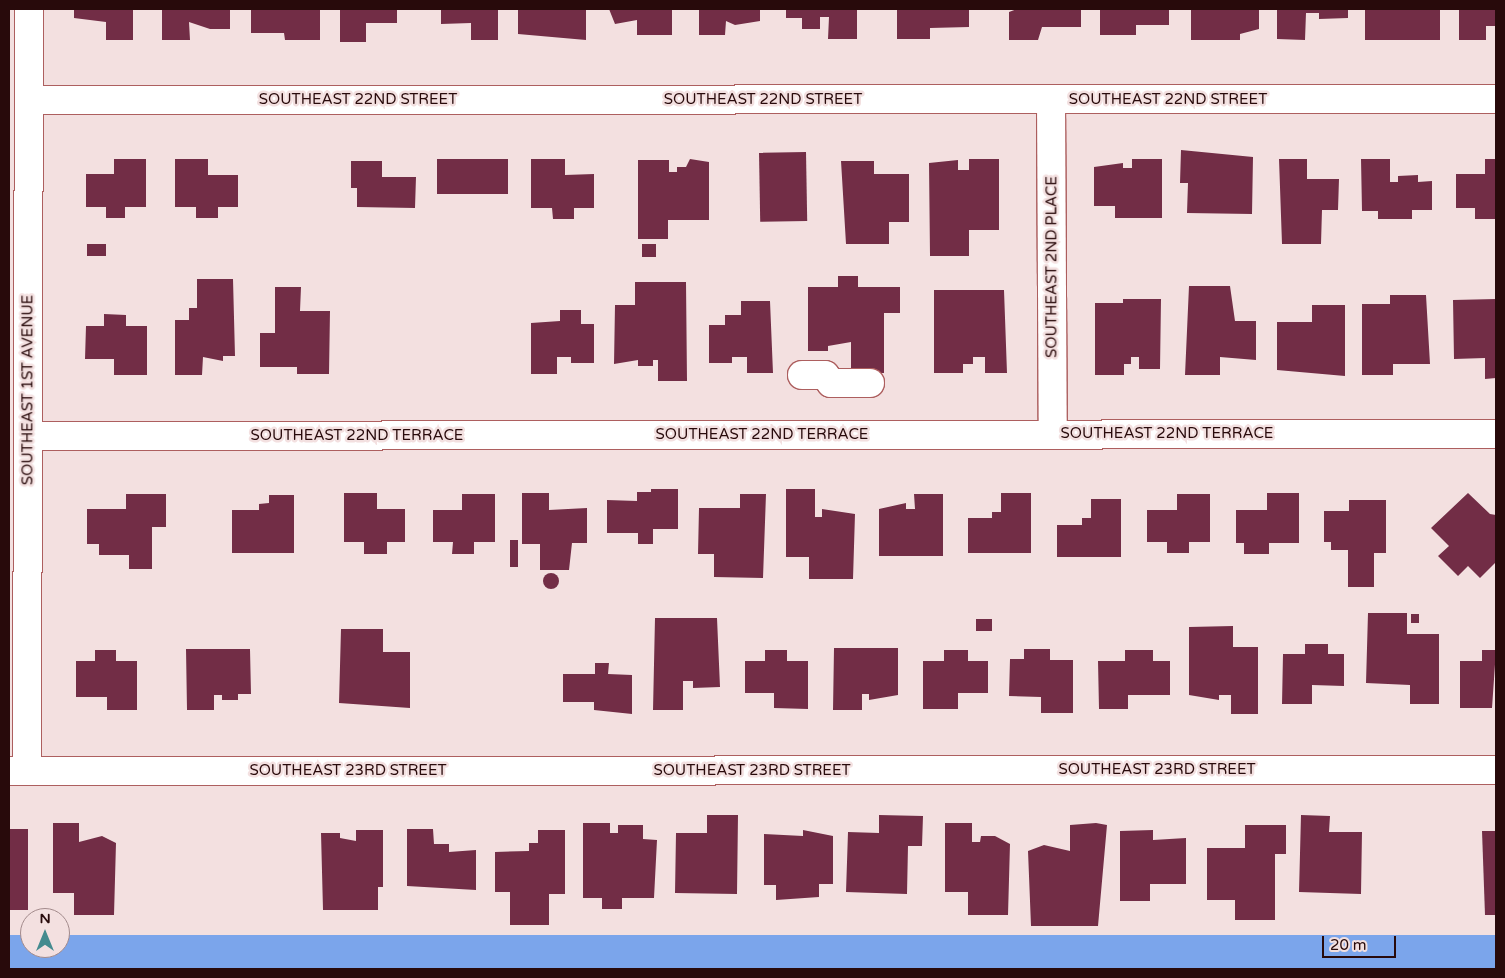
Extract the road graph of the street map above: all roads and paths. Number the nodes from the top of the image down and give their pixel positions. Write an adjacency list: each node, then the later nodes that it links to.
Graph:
1 (29, 9): 3 (street, SOUTHEAST 1ST AVENUE)
2 (1496, 99): 4 (street, SOUTHEAST 22ND STREET)
3 (29, 100): 4 (street, SOUTHEAST 22ND STREET); 9 (street, SOUTHEAST 1ST AVENUE)
4 (1051, 100): 7 (street, SOUTHEAST 2ND PLACE)
5 (802, 375): 6 (street)
6 (870, 383)
7 (1053, 434): 8 (street, SOUTHEAST 22ND TERRACE); 9 (street, SOUTHEAST 22ND TERRACE)
8 (1496, 434)
9 (28, 436): 11 (street, SOUTHEAST 1ST AVENUE)
10 (1496, 770): 11 (street, SOUTHEAST 23RD STREET)
11 (18, 771)

